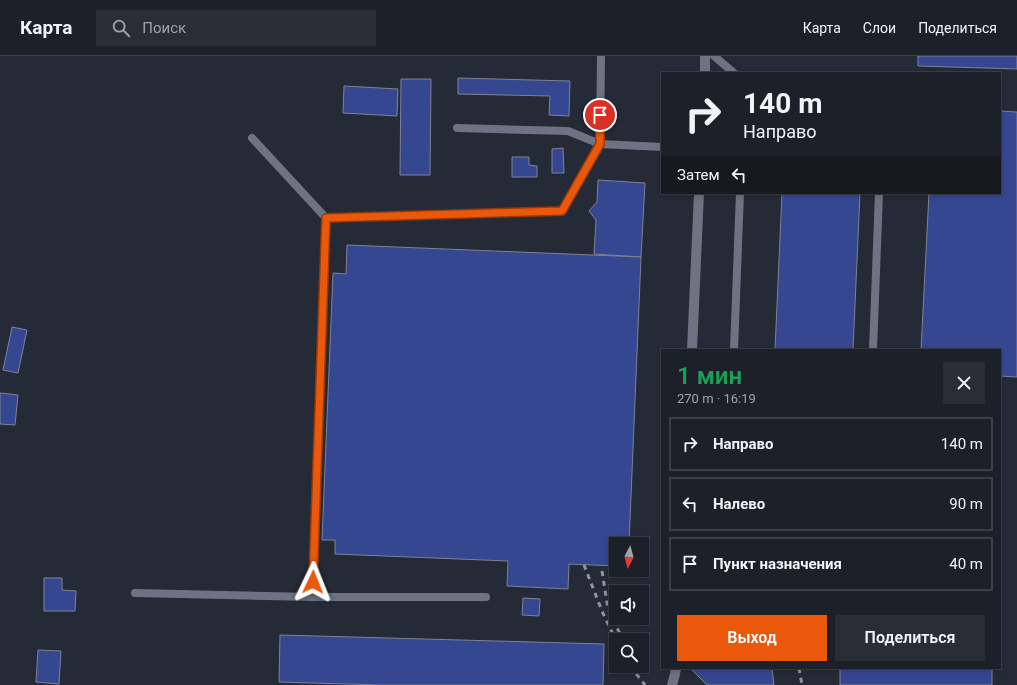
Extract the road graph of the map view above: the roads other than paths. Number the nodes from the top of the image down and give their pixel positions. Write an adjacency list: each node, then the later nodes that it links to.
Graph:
1 (601, 56): 8 (lane)
2 (705, 56): 4 (street)
3 (714, 56): 5 (lane)
4 (705, 72)
5 (733, 72)
6 (457, 128): 8 (lane)
7 (252, 138): 13 (lane)
8 (600, 144): 9 (lane); 13 (lane)
9 (661, 147)
10 (699, 194): 14 (street)
11 (740, 194): 15 (lane)
12 (879, 194): 16 (lane)
13 (326, 218): 19 (lane)
14 (692, 349)
15 (734, 349)
16 (873, 349)
17 (135, 592): 19 (lane)
18 (486, 597): 19 (lane)
19 (313, 598)
20 (676, 671): 21 (street)
21 (672, 685)

